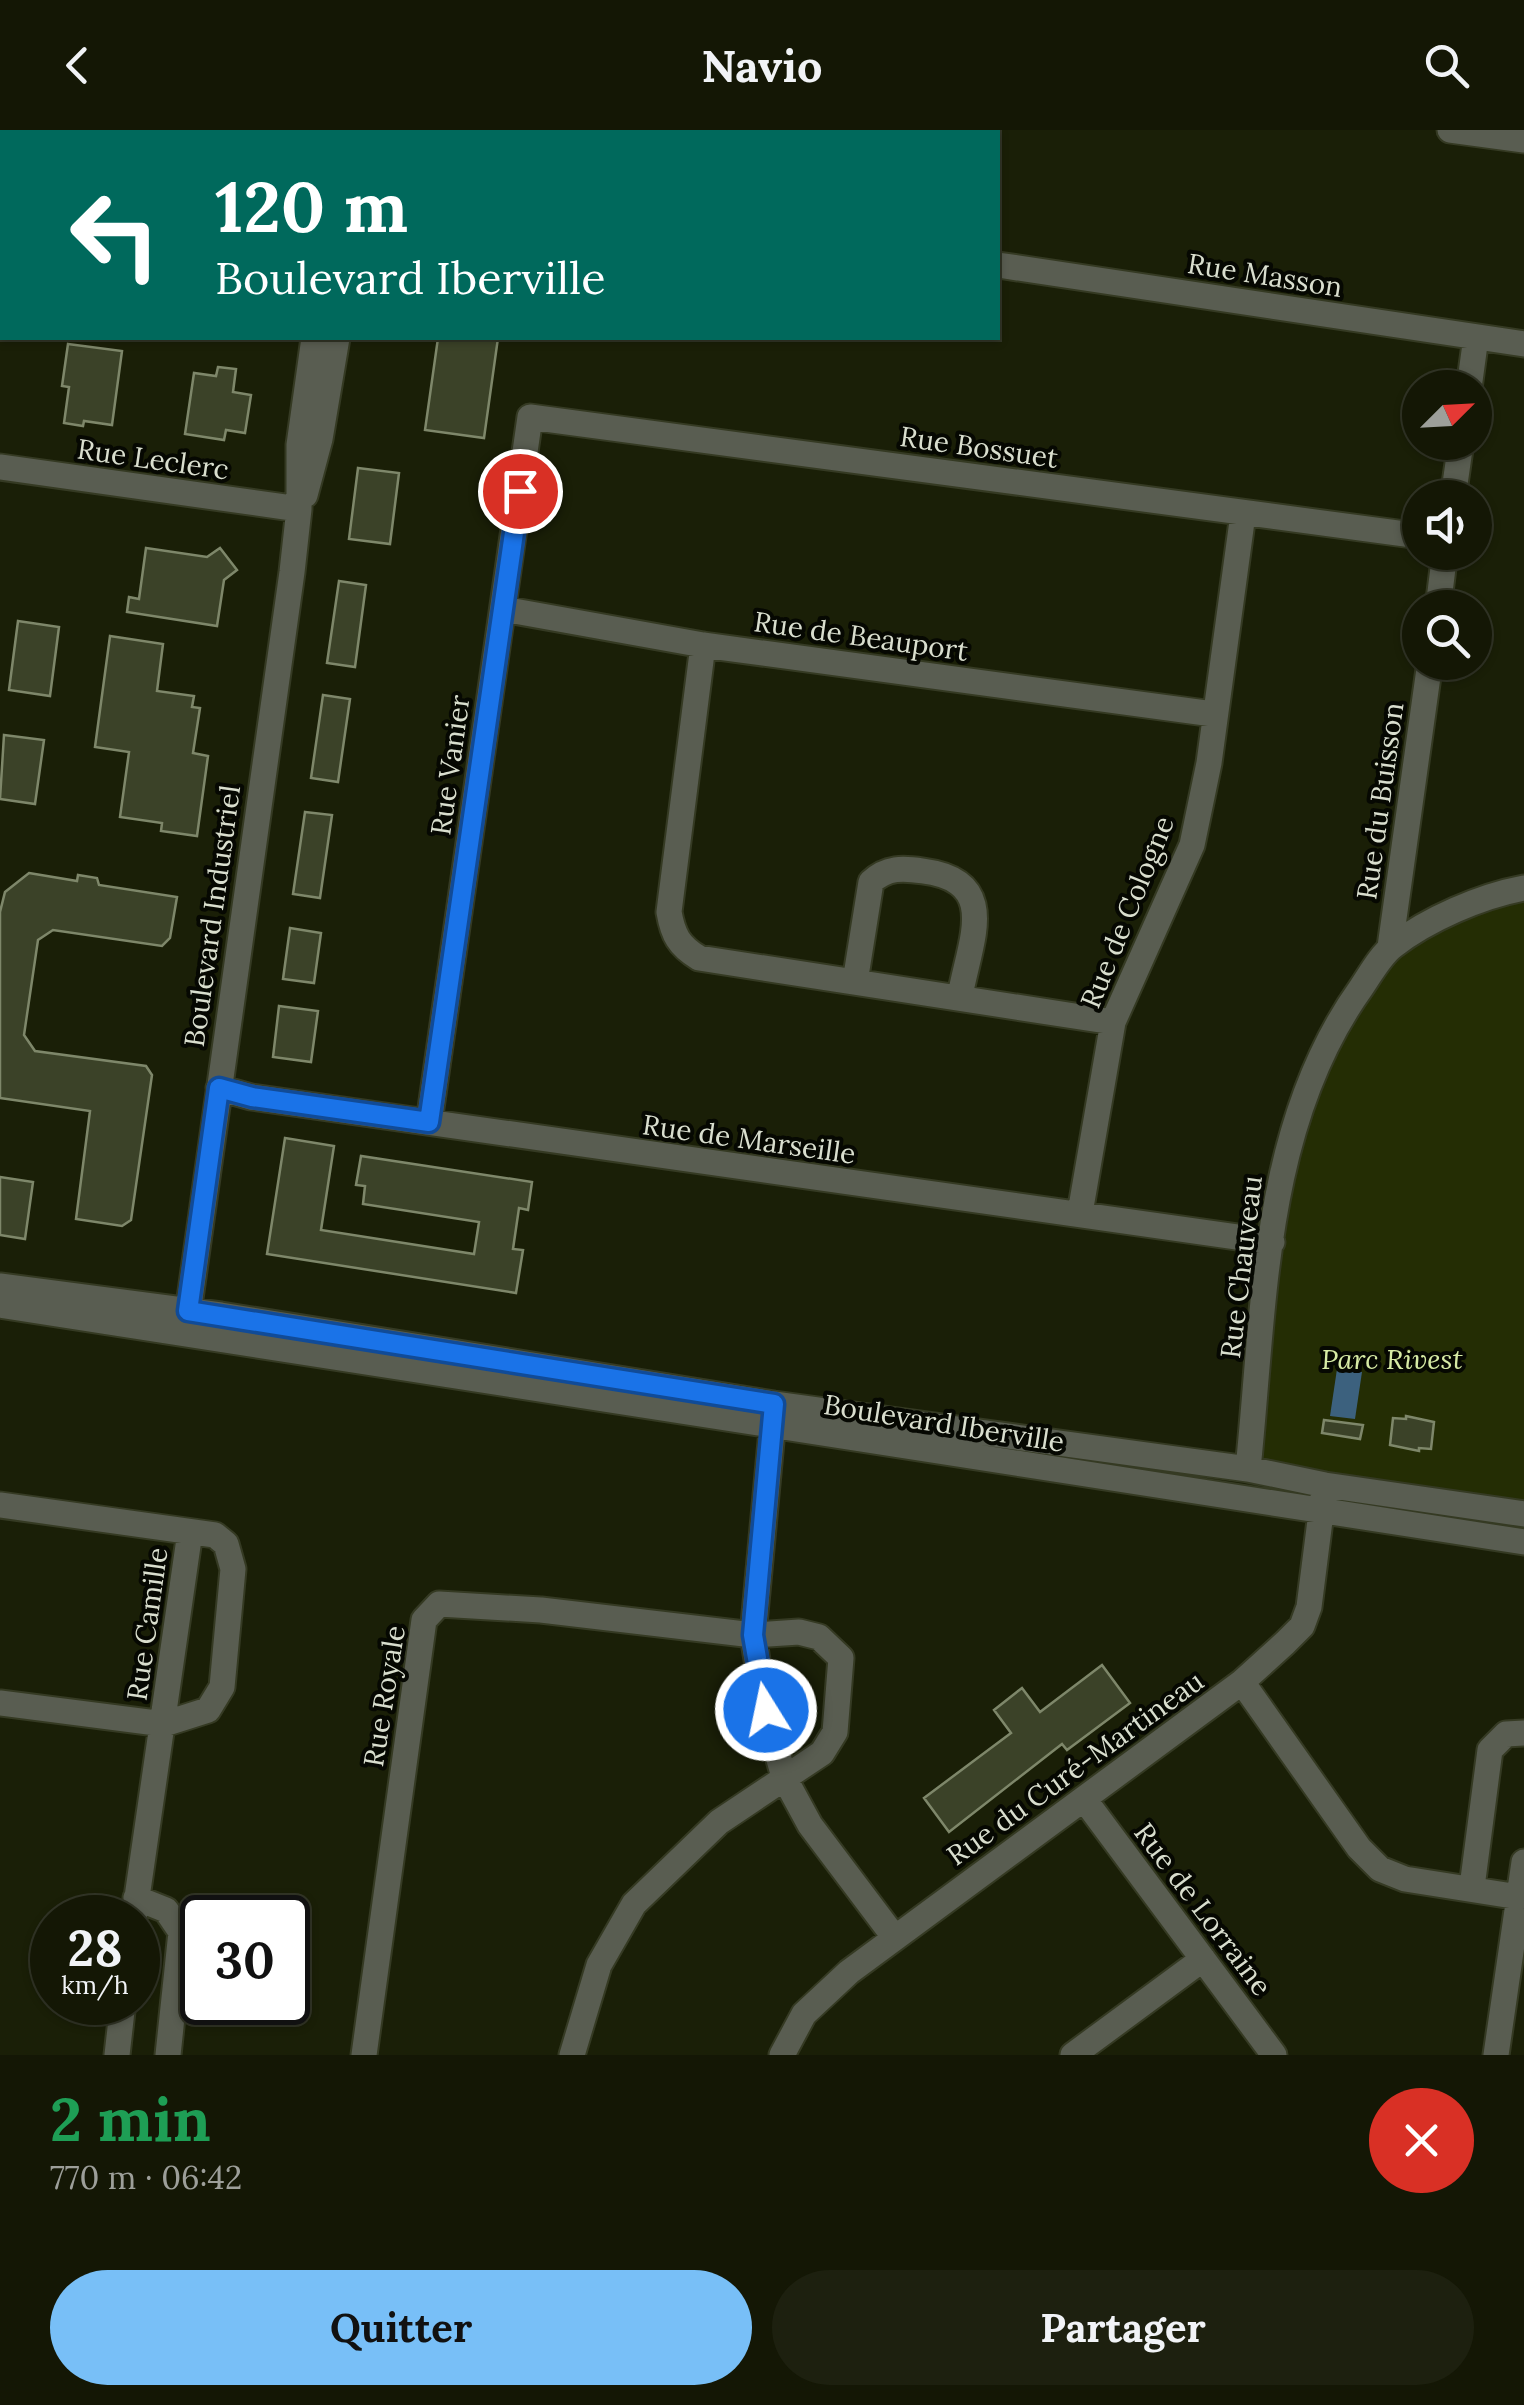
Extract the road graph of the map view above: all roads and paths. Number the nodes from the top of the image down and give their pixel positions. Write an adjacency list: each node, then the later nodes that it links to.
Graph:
1 (1450, 130): 2 (street)
2 (1523, 137)
3 (1000, 265): 4 (street, Rue Masson)
4 (1476, 337): 7 (street, Rue Masson); 8 (street)
5 (314, 340): 11 (street, Boulevard Industriel)
6 (336, 340): 11 (street, Boulevard Industriel)
7 (1524, 344)
8 (1471, 370)
9 (530, 417): 12 (street, Rue Bossuet); 14 (street, Rue Vanier)
10 (0, 467): 11 (street, Rue Leclerc)
11 (299, 509): 23 (street, Boulevard Industriel)
12 (1244, 514): 13 (street, Rue Bossuet); 17 (street, Rue de Cologne)
13 (1402, 534)
14 (503, 608): 15 (street, Rue de Beauport); 24 (street, Rue Vanier)
15 (704, 644): 17 (street, Rue de Beauport); 20 (street)
16 (1427, 680): 19 (street, Rue du Buisson)
17 (1213, 714): 22 (street, Rue de Cologne)
18 (1524, 888): 19 (street, Rue Chauveau)
19 (1390, 948): 26 (street, Rue Chauveau)
20 (855, 982): 21 (street); 21 (street)
21 (960, 996): 22 (street)
22 (1112, 1022): 25 (street, Rue de Cologne)
23 (219, 1088): 24 (street, Rue de Marseille); 29 (street, Boulevard Industriel)
24 (429, 1122): 25 (street, Rue de Marseille)
25 (1080, 1213): 26 (street, Rue de Marseille)
26 (1272, 1242): 31 (street, Rue Chauveau)
27 (0, 1286): 29 (street, Boulevard Iberville)
28 (0, 1304): 29 (street, Boulevard Iberville)
29 (187, 1322): 30 (street, Boulevard Iberville)
30 (773, 1415): 31 (street, Boulevard Iberville); 34 (street, Boulevard Iberville); 38 (street)
31 (1248, 1469): 32 (street, Boulevard Iberville)
32 (1325, 1484): 34 (street, Rue du Curé-Martineau); 35 (street, Boulevard Iberville)
33 (0, 1505): 36 (street, Rue Camille)
34 (1321, 1513): 37 (street, Boulevard Iberville); 39 (street, Rue du Curé-Martineau)
35 (1524, 1514)
36 (190, 1532): 41 (street, Rue Camille); 41 (street, Rue Camille)
37 (1524, 1542)
38 (753, 1635): 43 (street); 43 (street); 55 (street, Rue Royale)
39 (1242, 1682): 44 (street, Rue du Curé-Martineau); 46 (street)
40 (0, 1703): 41 (street, Rue Camille)
41 (164, 1724): 47 (street, Rue Camille)
42 (1524, 1733): 46 (street)
43 (784, 1777): 50 (street); 56 (street)
44 (1084, 1799): 50 (street, Rue du Curé-Martineau); 51 (street, Rue de Lorraine)
45 (1524, 1862): 48 (street)
46 (1472, 1887): 48 (street)
47 (137, 1895)
48 (1519, 1897): 60 (street)
49 (160, 1910): 54 (street, Rue Camille)
50 (895, 1938): 57 (street, Rue du Curé-Martineau)
51 (1203, 1959): 58 (street); 59 (street, Rue de Lorraine)
52 (121, 2025): 53 (street)
53 (117, 2055)
54 (168, 2055)
55 (364, 2055)
56 (572, 2055)
57 (782, 2055)
58 (1073, 2055)
59 (1274, 2055)
60 (1496, 2055)

